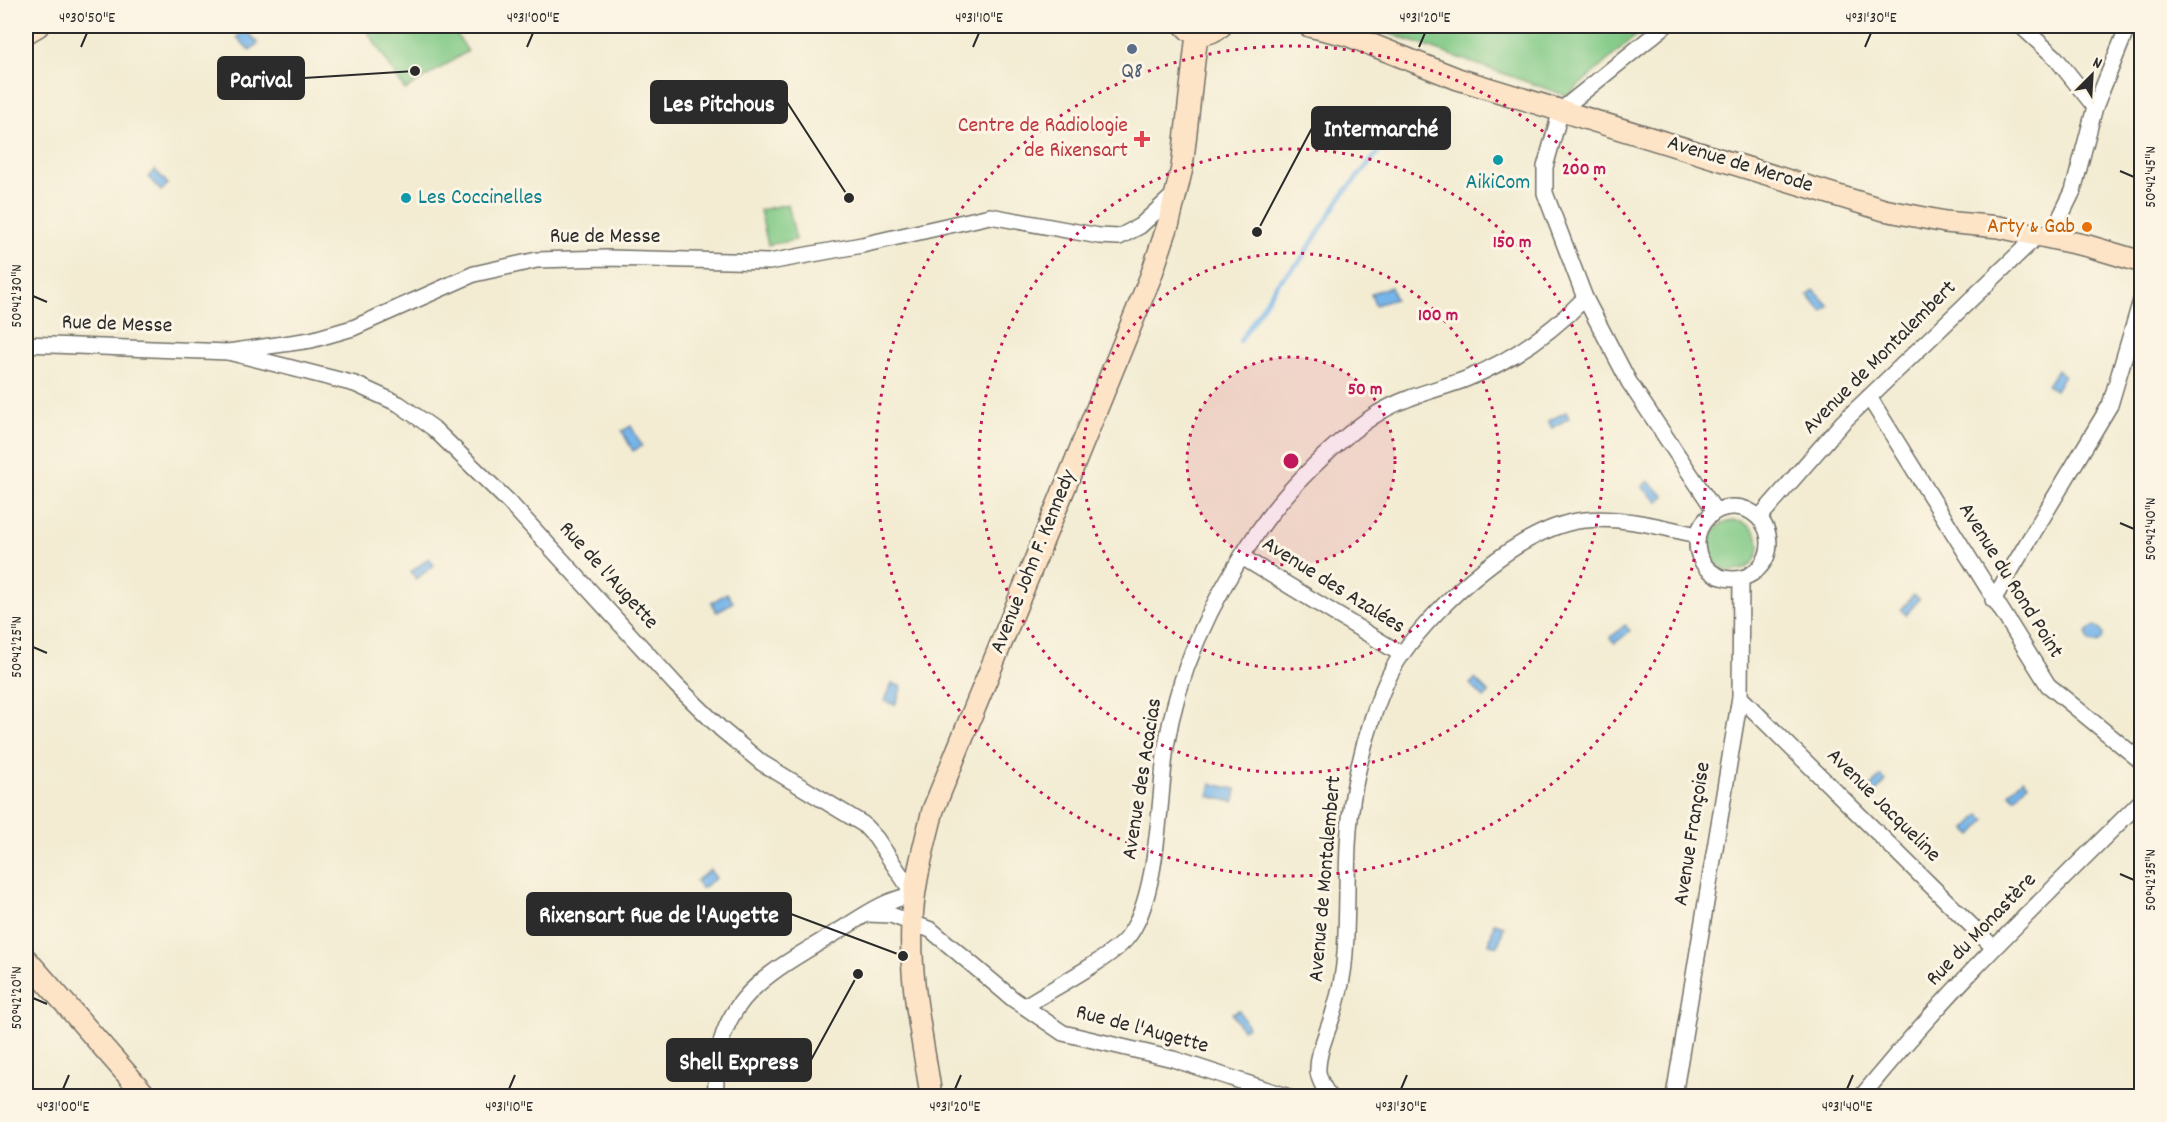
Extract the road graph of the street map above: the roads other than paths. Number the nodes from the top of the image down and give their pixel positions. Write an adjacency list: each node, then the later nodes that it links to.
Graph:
1 (38, 26): 9 (main road)
2 (1221, 26): 7 (main road)
3 (1309, 26): 8 (main road, Avenue de Merode)
4 (1665, 26): 11 (street)
5 (2021, 26): 10 (street)
6 (2128, 26): 10 (street)
7 (1191, 30): 12 (main road, Avenue John F. Kennedy)
8 (1350, 30): 11 (main road, Avenue de Merode)
9 (26, 33)
10 (2095, 107): 13 (street)
11 (1561, 110): 13 (main road, Avenue de Merode); 15 (street)
12 (1177, 192): 18 (street, Rue de Messe); 30 (main road, Avenue John F. Kennedy)
13 (2044, 237): 14 (main road, Avenue de Merode); 19 (street, Avenue de Montalembert)
14 (2142, 262)
15 (1585, 297): 20 (street); 23 (street, Avenue des Acacias)
16 (2142, 297): 25 (street)
17 (26, 344): 18 (street, Rue de Messe)
18 (228, 352): 30 (street, Rue de l'Augette)
19 (1869, 397): 21 (street, Avenue de Montalembert); 25 (street, Avenue du Rond Point)
20 (1715, 511): 21 (street); 22 (street)
21 (1759, 518): 24 (street)
22 (1697, 535): 24 (street); 26 (street, Avenue de Montalembert)
23 (1242, 557): 26 (street, Avenue des Azalées); 35 (street, Avenue des Acacias)
24 (1741, 579): 27 (street, Avenue Françoise)
25 (1993, 600): 28 (street, Avenue du Rond Point)
26 (1401, 654): 40 (street, Avenue de Montalembert)
27 (1740, 697): 33 (street, Avenue Jacqueline); 41 (street, Avenue Françoise)
28 (2142, 762)
29 (2142, 800): 33 (street, Rue du Monastère)
30 (914, 895): 31 (street); 32 (main road, Avenue John F. Kennedy)
31 (867, 914): 32 (street, Rue de l'Augette); 37 (street)
32 (912, 924): 35 (street, Rue de l'Augette); 38 (main road, Avenue John F. Kennedy)
33 (1994, 948): 42 (street, Rue du Monastère)
34 (26, 959): 36 (main road)
35 (1025, 1006): 39 (street, Rue de l'Augette)
36 (146, 1096)
37 (716, 1096)
38 (932, 1096)
39 (1286, 1096)
40 (1329, 1096)
41 (1674, 1096)
42 (1862, 1096)

